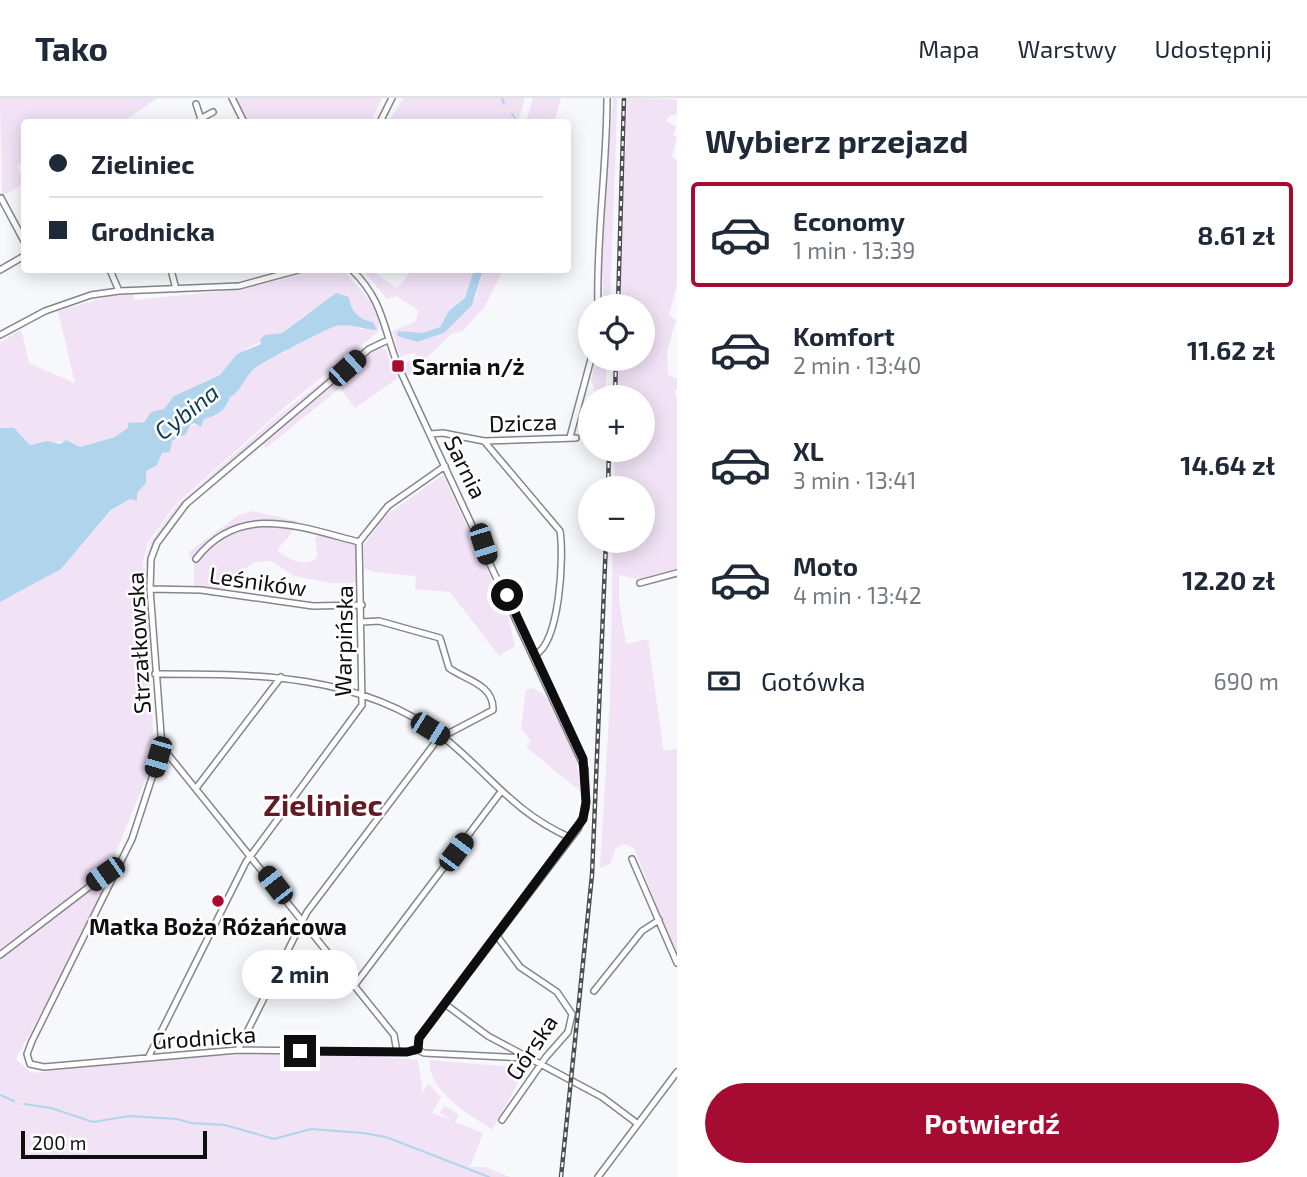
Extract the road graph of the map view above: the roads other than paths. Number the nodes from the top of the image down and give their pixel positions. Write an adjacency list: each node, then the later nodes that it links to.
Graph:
1 (232, 98): 8 (street)
2 (392, 98): 9 (street)
3 (607, 98): 20 (street)
4 (196, 104): 6 (street)
5 (213, 112): 7 (street)
6 (200, 119)
7 (204, 119)
8 (242, 119)
9 (382, 119)
10 (1, 198): 11 (street)
11 (21, 235)
12 (21, 258): 13 (street)
13 (0, 270)
14 (111, 273): 19 (street)
15 (172, 273): 18 (street)
16 (287, 273): 18 (street)
17 (355, 273): 22 (street, Sarnia)
18 (176, 289): 19 (street)
19 (119, 290): 21 (street)
20 (598, 294)
21 (0, 335)
22 (388, 340): 24 (street, Sarnia); 31 (street, Strzałkowska)
23 (588, 371): 25 (street, Dzicza)
24 (430, 434): 25 (street, Dzicza); 26 (street, Sarnia)
25 (484, 441): 34 (street)
26 (445, 466): 27 (street); 34 (street, Sarnia)
27 (359, 542): 28 (street); 32 (street, Warpińska)
28 (196, 559)
29 (677, 573): 30 (street)
30 (640, 583)
31 (150, 589): 32 (street, Leśników); 35 (street, Strzałkowska)
32 (362, 606): 33 (street, Warpińska)
33 (362, 622): 37 (street, Warpińska); 38 (street)
34 (535, 655): 42 (street, Sarnia)
35 (155, 674): 36 (street); 39 (street, Strzałkowska)
36 (281, 677): 37 (street); 40 (street)
37 (363, 697): 38 (street); 43 (street, Warpińska)
38 (442, 737): 41 (street); 47 (street)
39 (162, 747): 40 (street); 45 (street, Strzałkowska)
40 (197, 787): 43 (street)
41 (500, 793): 42 (street); 51 (street)
42 (570, 838): 48 (street, Sarnia)
43 (250, 854): 47 (street); 59 (street, Warpińska)
44 (632, 859): 46 (street)
45 (121, 862): 49 (street); 61 (street, Strzałkowska)
46 (659, 920): 50 (street); 52 (street)
47 (302, 921): 51 (street); 55 (street)
48 (497, 936): 53 (street, Sarnia); 62 (street, Górska)
49 (0, 955)
50 (677, 963)
51 (354, 986): 57 (street)
52 (594, 991)
53 (445, 1003): 54 (street, Sarnia); 56 (street)
54 (418, 1049): 57 (street, Grodnicka); 58 (street)
55 (238, 1050): 57 (street, Grodnicka); 59 (street, Grodnicka)
56 (511, 1050): 58 (street); 60 (street)
57 (397, 1052)
58 (506, 1057): 60 (street)
59 (148, 1058): 61 (street, Grodnicka)
60 (526, 1058): 62 (street)
61 (30, 1064)
62 (540, 1066): 64 (street, Górska); 65 (street)
63 (677, 1072): 65 (street)
64 (502, 1121)
65 (638, 1124): 66 (street)
66 (598, 1177)

